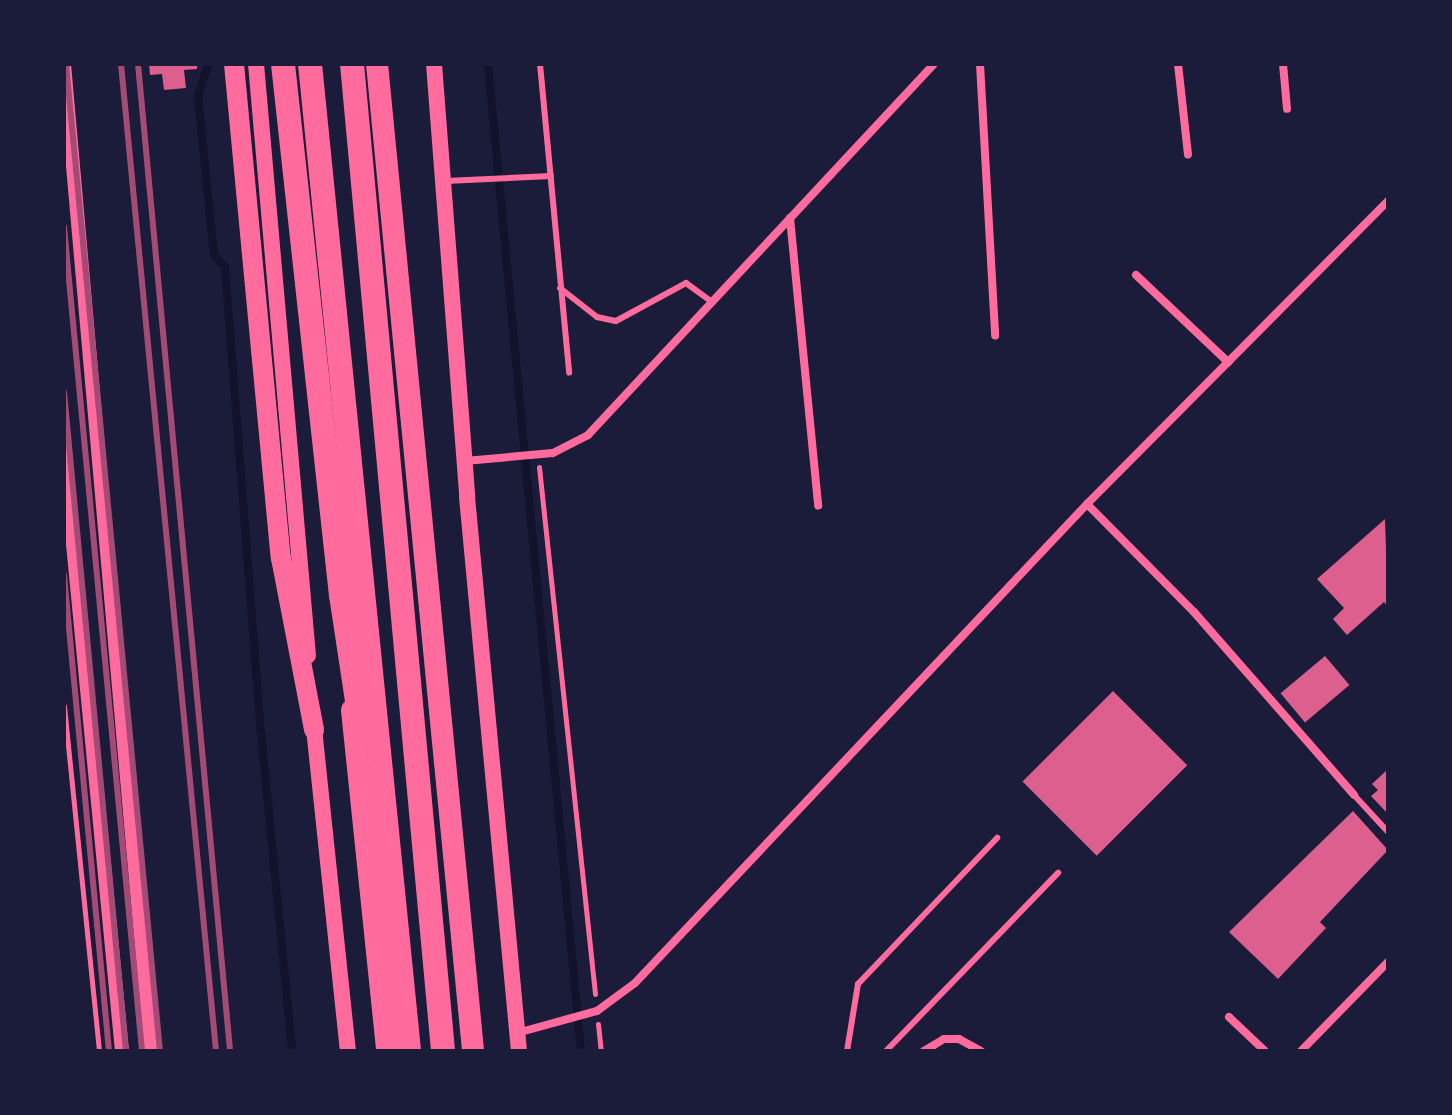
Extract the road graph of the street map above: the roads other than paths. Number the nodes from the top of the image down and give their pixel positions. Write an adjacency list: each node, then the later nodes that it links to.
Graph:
1 (64, 64): 41 (street)
2 (234, 64): 31 (main road)
3 (256, 64): 31 (main road)
4 (283, 64): 39 (highway)
5 (290, 64): 39 (highway)
6 (310, 64): 39 (highway)
7 (352, 64): 43 (highway)
8 (377, 64): 44 (highway)
9 (434, 64): 18 (main road)
10 (540, 64): 17 (lane)
11 (934, 64): 20 (street)
12 (980, 64): 24 (street)
13 (1178, 64): 16 (street)
14 (1283, 64): 15 (street)
15 (1287, 109)
16 (1188, 154)
17 (551, 176): 18 (lane); 22 (lane)
18 (443, 181): 28 (main road)
19 (1388, 201): 25 (street)
20 (790, 218): 23 (street); 30 (street)
21 (1136, 275): 25 (street)
22 (558, 287): 23 (lane); 26 (lane)
23 (712, 302): 28 (street)
24 (995, 336)
25 (1228, 362): 29 (street)
26 (569, 373)
27 (64, 451): 40 (street)
28 (464, 462): 38 (main road)
29 (1087, 504): 32 (street); 38 (street)
30 (818, 506)
31 (314, 730): 42 (main road)
32 (1354, 795): 33 (lane)
33 (1388, 832)
34 (997, 838): 46 (lane)
35 (1058, 873): 47 (lane)
36 (1388, 962): 51 (street)
37 (1229, 1017): 50 (street)
38 (517, 1033): 45 (main road)
39 (401, 1048)
40 (122, 1051)
41 (151, 1051)
42 (348, 1051)
43 (443, 1051)
44 (473, 1051)
45 (519, 1051)
46 (847, 1051)
47 (886, 1051)
48 (924, 1051): 49 (street)
49 (981, 1051)
50 (1265, 1051)
51 (1301, 1051)

